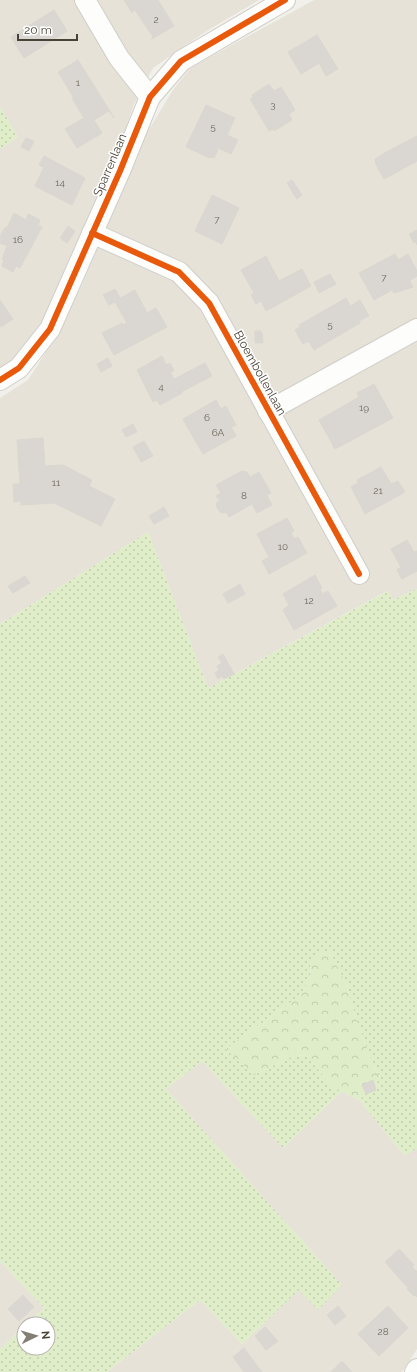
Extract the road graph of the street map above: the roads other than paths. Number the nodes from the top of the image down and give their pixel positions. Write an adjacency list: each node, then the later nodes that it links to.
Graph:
1 (85, 0): 3 (street)
2 (285, 0): 3 (street, Sparrenlaan)
3 (150, 97): 4 (street, Sparrenlaan)
4 (92, 233): 6 (street, Sparrenlaan); 7 (street, Bloembollenlaan)
5 (417, 329): 7 (street, Bloembollenlaan)
6 (0, 380)
7 (268, 411): 8 (street, Bloembollenlaan)
8 (359, 574)
9 (417, 1369): 10 (street)
10 (415, 1372)

